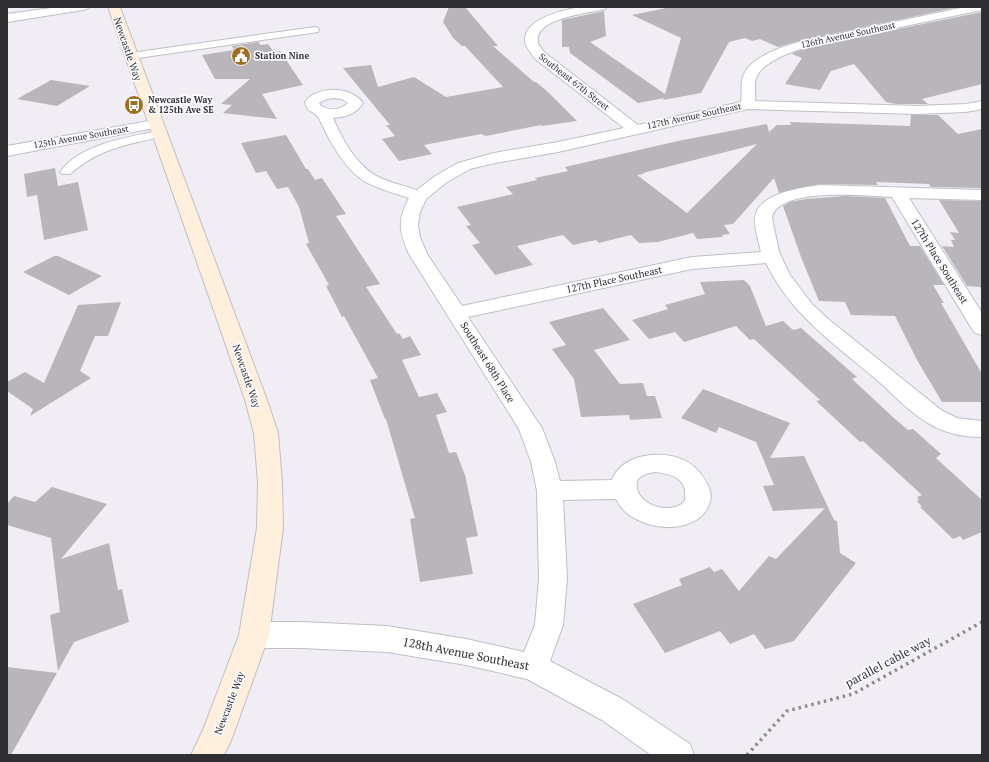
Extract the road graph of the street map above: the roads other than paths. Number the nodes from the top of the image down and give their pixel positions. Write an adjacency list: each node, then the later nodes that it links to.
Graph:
1 (83, 7): 5 (street)
2 (114, 7): 7 (main road, Newcastle Way)
3 (600, 7): 12 (street, Southeast 67th Street)
4 (982, 7): 8 (street, 126th Avenue Southeast)
5 (7, 18)
6 (315, 30): 7 (lane)
7 (131, 56): 11 (main road, Newcastle Way)
8 (748, 105): 9 (street, 127th Avenue Southeast); 12 (street, 127th Avenue Southeast)
9 (982, 105)
10 (324, 114): 17 (street)
11 (157, 129): 13 (street, 125th Avenue Southeast); 14 (lane); 24 (main road, Newcastle Way)
12 (634, 129): 17 (street, 127th Avenue Southeast)
13 (7, 151)
14 (66, 172)
15 (898, 193): 16 (street); 18 (street); 20 (street, 127th Place Southeast)
16 (982, 195)
17 (419, 196): 19 (street, Southeast 68th Place)
18 (772, 257): 19 (street, 127th Place Southeast); 21 (street)
19 (457, 313): 23 (street, Southeast 68th Place)
20 (982, 329)
21 (982, 429)
22 (624, 489): 23 (street)
23 (550, 491): 25 (street, Southeast 68th Place)
24 (254, 635): 25 (street, 128th Avenue Southeast); 26 (main road, Newcastle Way)
25 (533, 667): 27 (street, 128th Avenue Southeast)
26 (207, 755)
27 (678, 755)

